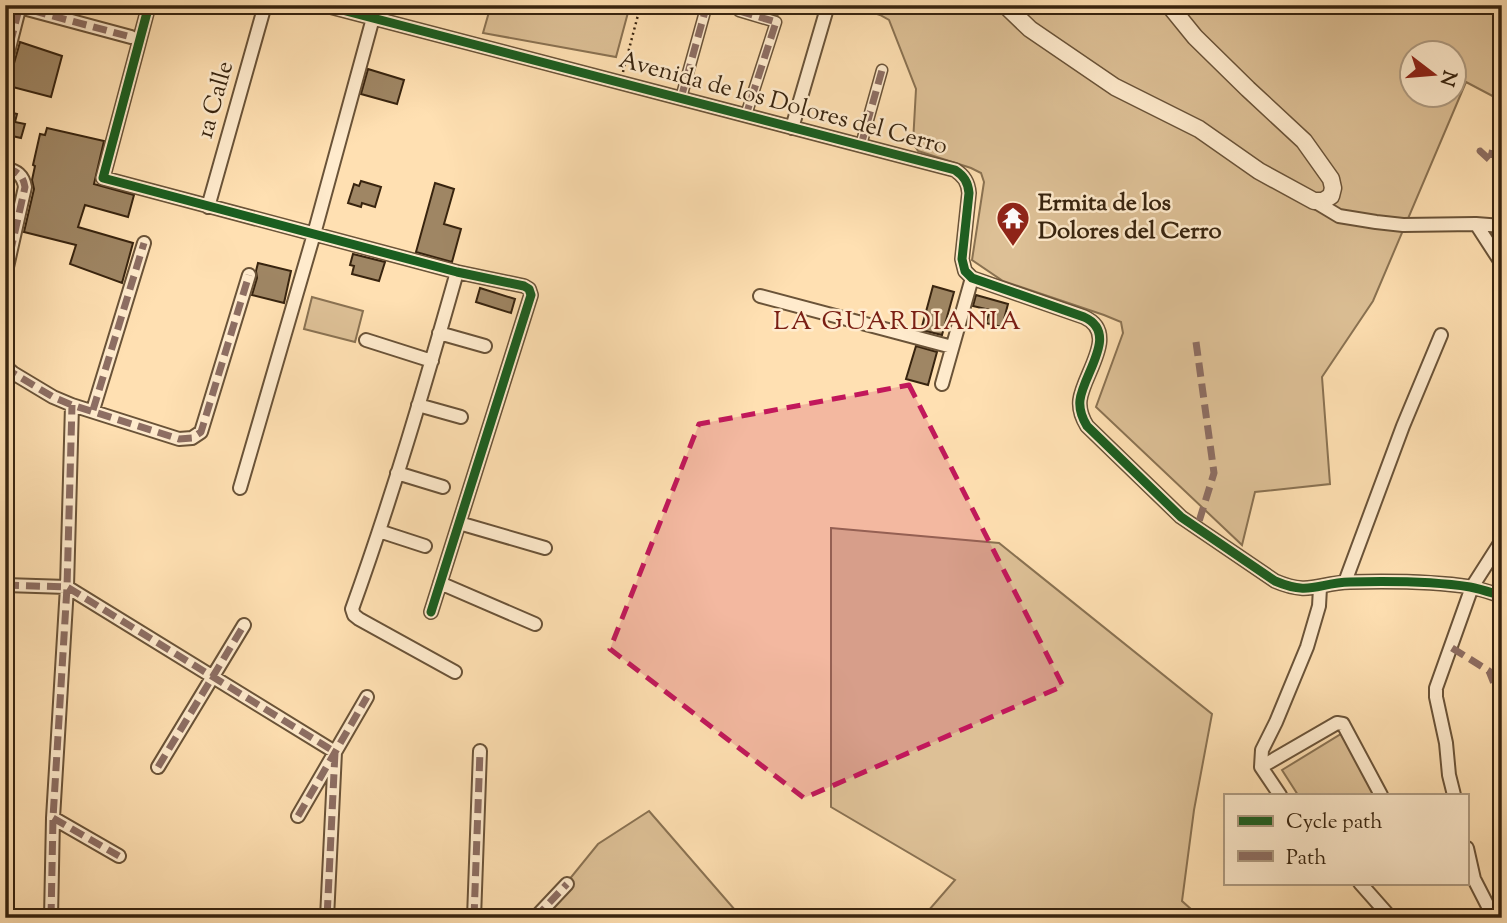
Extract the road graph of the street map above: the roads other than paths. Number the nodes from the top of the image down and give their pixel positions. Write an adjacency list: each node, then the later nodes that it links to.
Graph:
1 (149, 5): 20 (street)
2 (265, 5): 20 (street, 1a Calle)
3 (323, 5): 10 (street, Avenida de los Dolores del Cerro)
4 (708, 5): 14 (street)
5 (828, 5): 16 (street)
6 (1005, 5): 19 (street)
7 (1169, 5): 19 (street)
8 (18, 6): 11 (street); 12 (street)
9 (738, 11): 15 (street)
10 (373, 18): 14 (street, Avenida de los Dolores del Cerro); 23 (street)
11 (131, 37)
12 (5, 64)
13 (881, 70): 17 (street)
14 (681, 98): 15 (street, Avenida de los Dolores del Cerro)
15 (746, 116): 16 (street, Avenida de los Dolores del Cerro)
16 (792, 128): 17 (street, Avenida de los Dolores del Cerro)
17 (861, 145): 29 (street, Avenida de los Dolores del Cerro)
18 (5, 168): 28 (street)
19 (1314, 201): 21 (street)
20 (208, 207): 23 (street)
21 (1476, 224): 22 (street); 25 (street)
22 (1502, 226)
23 (314, 234): 26 (street); 45 (street)
24 (144, 243): 41 (street)
25 (1502, 264)
26 (457, 272): 31 (street); 46 (street)
27 (249, 275): 41 (street)
28 (5, 276)
29 (972, 278): 35 (street); 56 (street)
30 (760, 296): 35 (street)
31 (439, 333): 34 (street); 36 (street)
32 (1441, 335): 51 (street)
33 (366, 340): 36 (street)
34 (485, 346)
35 (952, 347): 38 (street)
36 (432, 361): 40 (street)
37 (5, 366): 39 (street)
38 (942, 384)
39 (72, 405): 41 (street); 54 (street)
40 (418, 405): 42 (street); 43 (street)
41 (93, 410)
42 (461, 417)
43 (397, 473): 44 (street); 47 (street)
44 (443, 487)
45 (240, 488)
46 (459, 523): 50 (street); 52 (street)
47 (379, 531): 49 (street); 61 (street)
48 (1502, 540): 55 (street)
49 (425, 545)
50 (545, 548)
51 (1345, 582): 55 (street); 56 (street)
52 (440, 583): 58 (street); 59 (street)
53 (5, 585): 54 (street)
54 (67, 587): 62 (street); 72 (street)
55 (1472, 587): 57 (street); 70 (street)
56 (1320, 588): 67 (street)
57 (1502, 597)
58 (431, 612)
59 (535, 624)
60 (244, 625): 62 (street)
61 (454, 672)
62 (211, 677): 65 (street); 66 (street)
63 (367, 697): 65 (street)
64 (480, 751): 79 (street)
65 (335, 752): 71 (street); 78 (street)
66 (158, 767)
67 (1261, 767): 68 (street); 69 (street)
68 (1279, 794)
69 (1380, 794)
70 (1454, 794)
71 (298, 816)
72 (53, 818): 74 (street); 77 (street)
73 (1468, 852): 82 (street)
74 (119, 856)
75 (567, 884): 80 (street)
76 (1361, 884): 81 (street)
77 (51, 918)
78 (327, 918)
79 (474, 918)
80 (535, 918)
81 (1391, 918)
82 (1494, 918)

